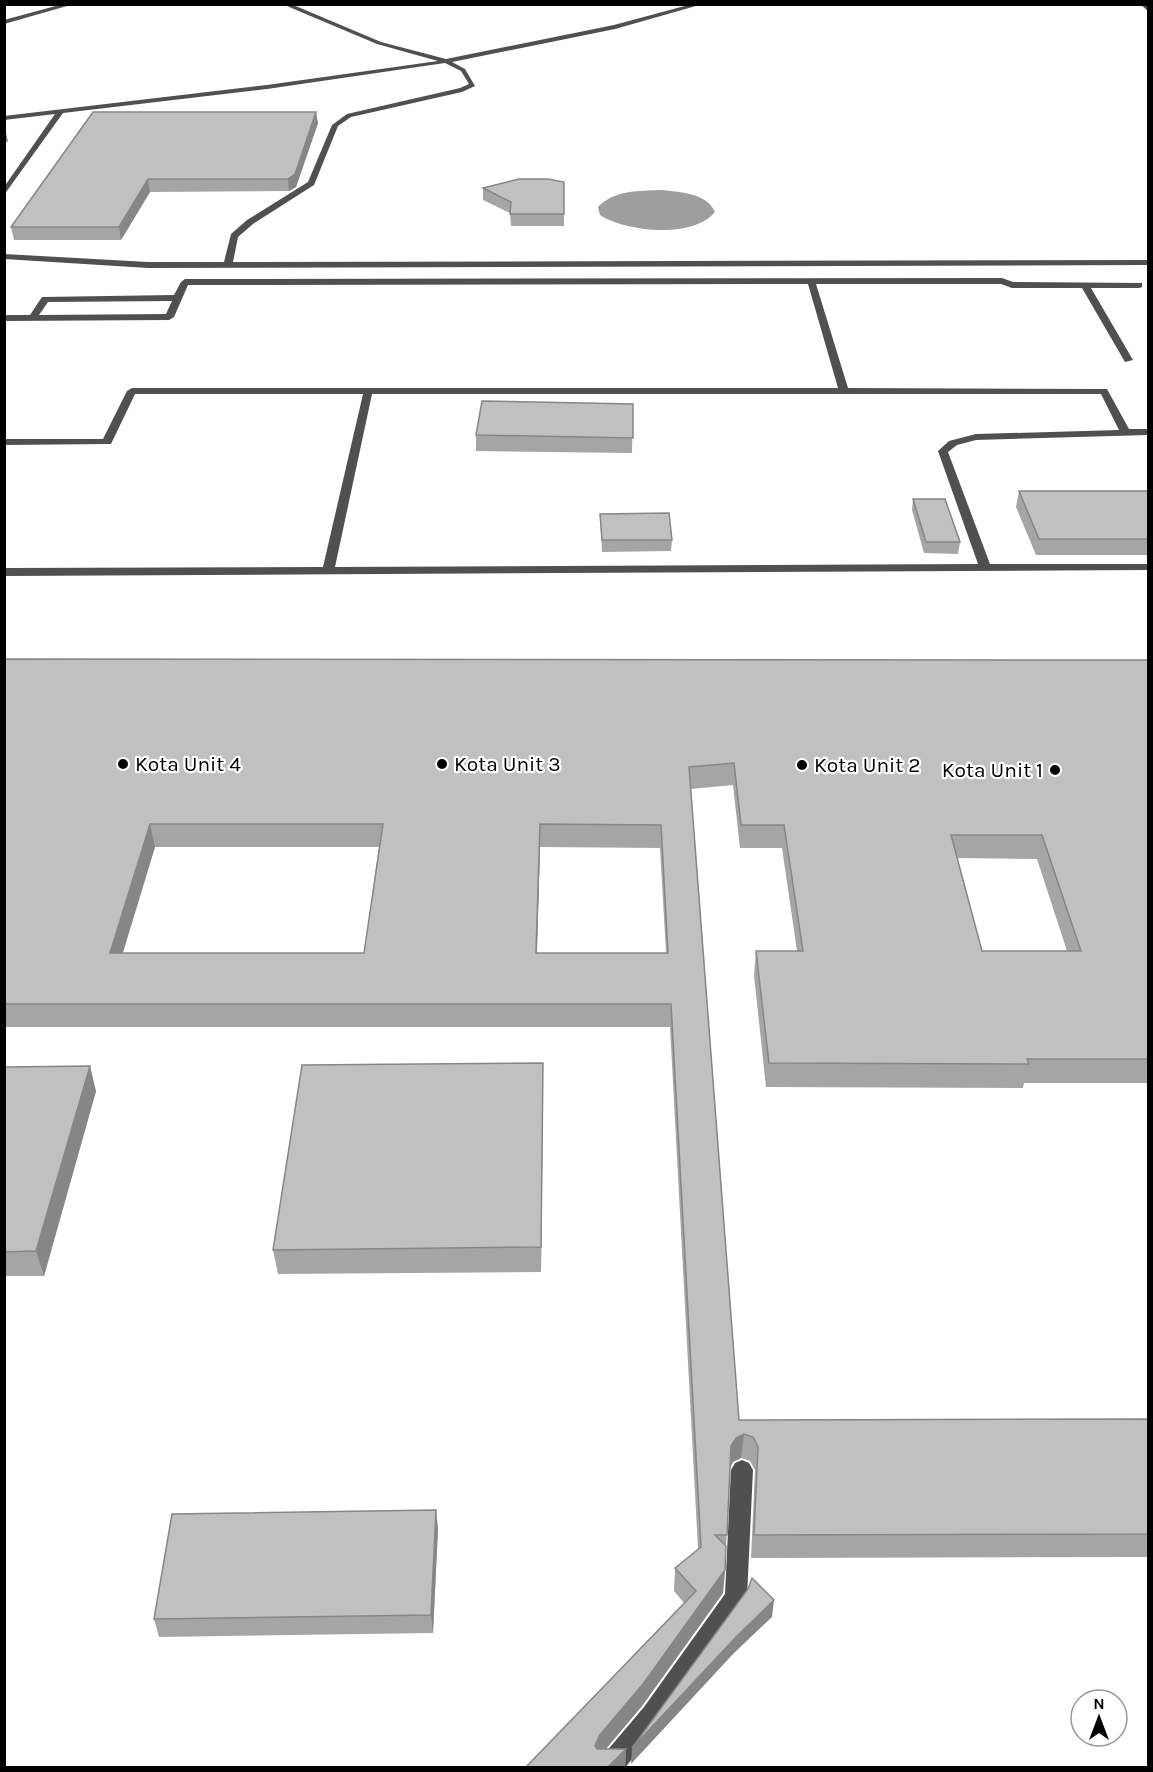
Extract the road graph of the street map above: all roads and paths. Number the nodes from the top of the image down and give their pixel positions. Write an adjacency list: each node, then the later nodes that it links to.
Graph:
1 (71, 4): 6 (street)
2 (285, 4): 7 (street)
3 (700, 4): 7 (street)
4 (1143, 4): 5 (street)
5 (1149, 9)
6 (4, 22)
7 (445, 61): 8 (street); 13 (street)
8 (61, 111): 9 (street); 10 (street)
9 (4, 118)
10 (4, 193)
11 (4, 256): 13 (street)
12 (1149, 263): 13 (street)
13 (228, 265)
14 (811, 281): 15 (street); 17 (street); 22 (street)
15 (1085, 285): 16 (street); 20 (street)
16 (1139, 285)
17 (177, 298): 19 (street); 19 (street)
18 (4, 318): 19 (street)
19 (33, 318)
20 (1128, 360)
21 (368, 392): 22 (street); 25 (street); 28 (street)
22 (844, 392): 23 (street)
23 (1125, 432): 24 (street); 27 (street)
24 (1149, 432)
25 (4, 442)
26 (1149, 567): 27 (street)
27 (986, 569): 28 (street)
28 (328, 571): 29 (street)
29 (4, 572)
30 (742, 1470): 31 (street)
31 (609, 1767)

